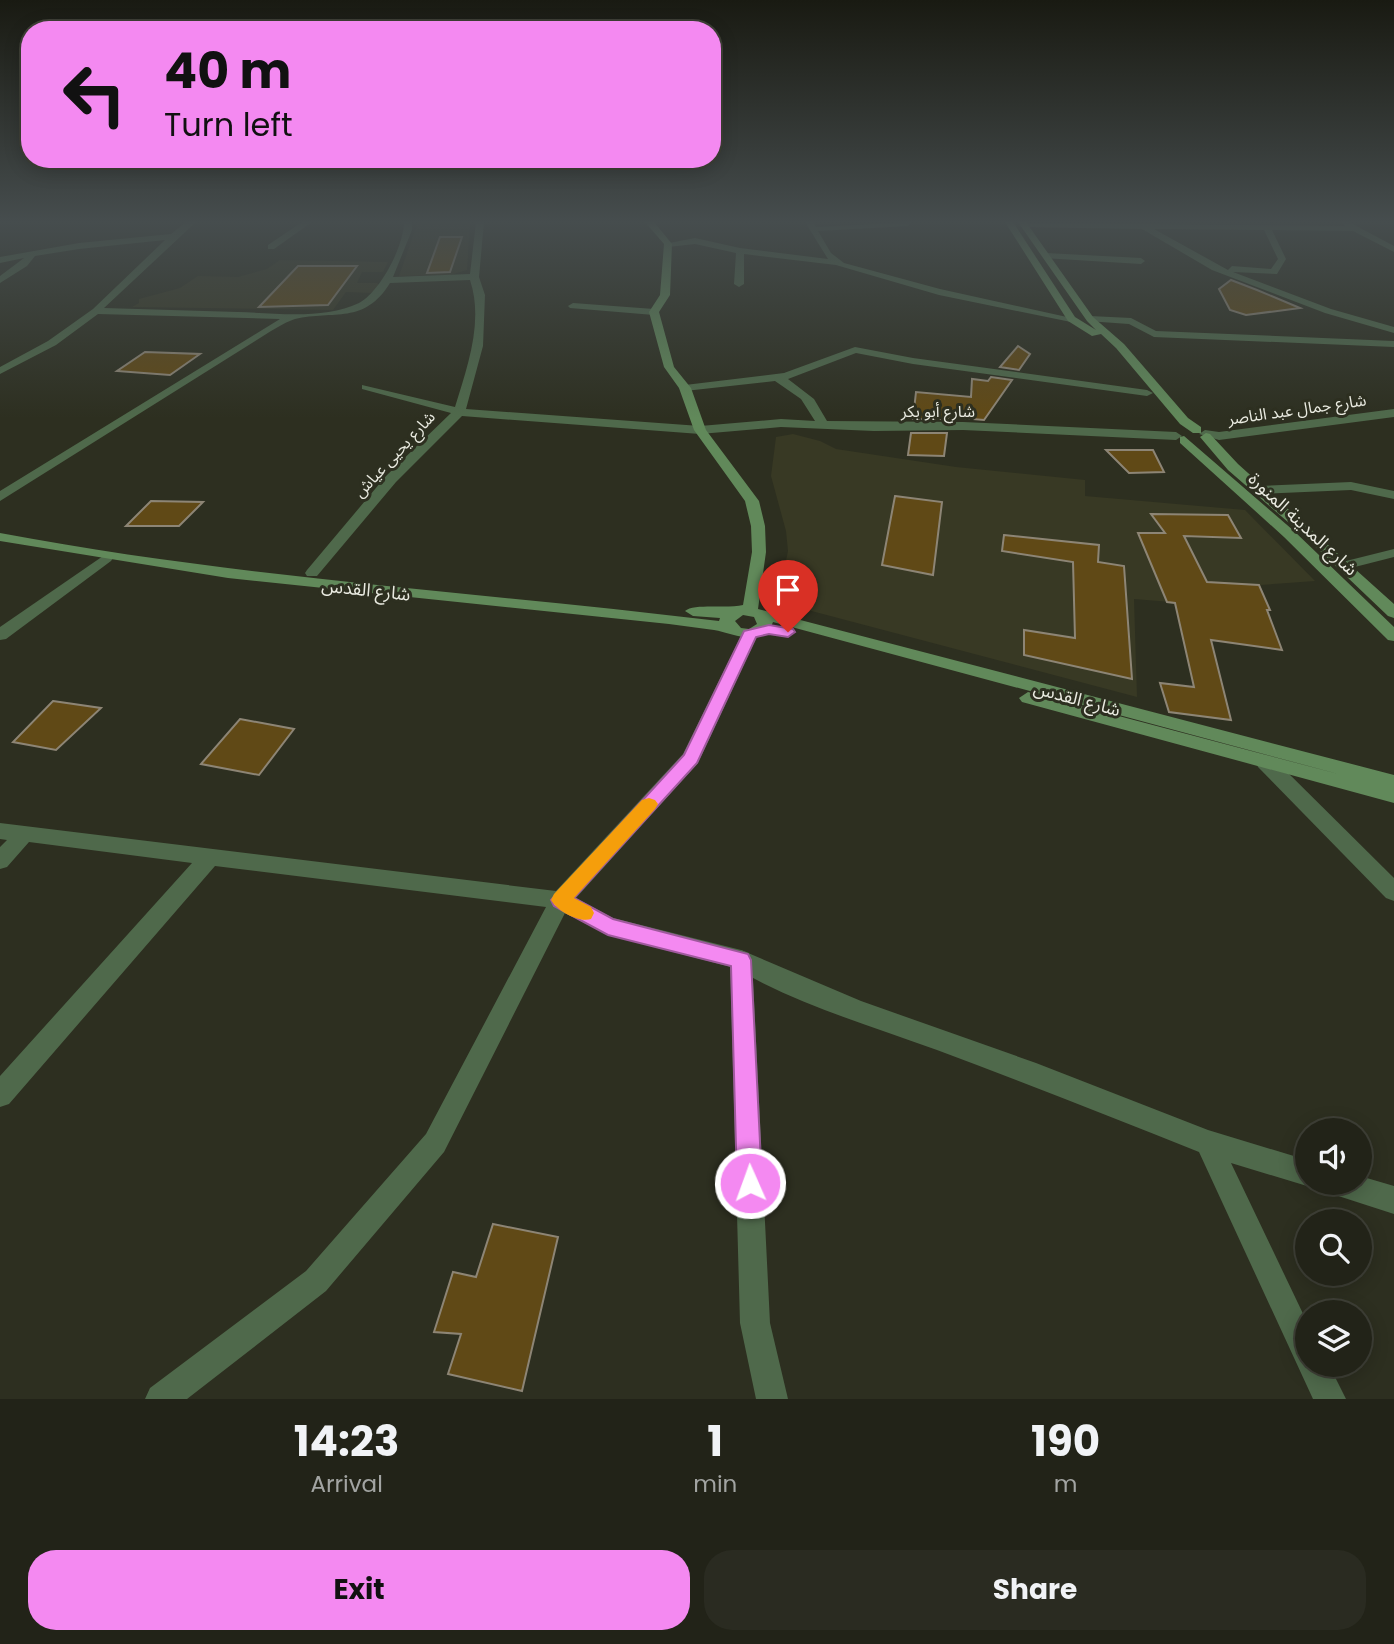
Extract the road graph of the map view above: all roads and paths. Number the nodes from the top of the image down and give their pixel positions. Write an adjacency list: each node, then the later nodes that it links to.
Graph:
1 (120, 287): 12 (street)
2 (382, 287): 14 (street)
3 (477, 287): 24 (street, شارع يحيى عياش)
4 (665, 287): 13 (main road)
5 (924, 287): 15 (street)
6 (937, 287): 10 (street)
7 (1050, 287): 10 (main road)
8 (1068, 287): 16 (main road, شارع المدينة المنورة)
9 (1266, 287): 17 (street)
10 (1054, 293): 15 (main road)
11 (573, 306): 13 (street)
12 (96, 311): 14 (street); 19 (street)
13 (654, 312): 22 (main road)
14 (292, 316): 32 (street)
15 (1071, 319): 23 (main road, شارع المدينة المنورة)
16 (1090, 319): 18 (street); 28 (main road, شارع المدينة المنورة)
17 (1394, 330)
18 (1394, 344)
19 (0, 371)
20 (777, 377): 22 (street); 23 (street); 26 (street)
21 (366, 387): 24 (street, شارع أبو بكر)
22 (685, 388): 27 (main road)
23 (1147, 393): 29 (main road, شارع المدينة المنورة)
24 (459, 412): 27 (street, شارع أبو بكر); 38 (street, شارع يحيى عياش)
25 (1394, 412): 28 (street, شارع جمال عبد الناصر)
26 (822, 425): 27 (street, شارع أبو بكر); 29 (street, شارع أبو بكر)
27 (700, 429): 40 (main road)
28 (1203, 434): 29 (main road); 30 (main road, شارع المدينة المنورة)
29 (1179, 435): 42 (main road, شارع المدينة المنورة)
30 (1259, 490): 31 (street); 37 (main road, شارع المدينة المنورة)
31 (1394, 495)
32 (0, 498)
33 (0, 525): 38 (main road, شارع القدس)
34 (0, 537): 36 (main road, شارع القدس)
35 (1394, 554): 37 (street)
36 (106, 558): 40 (main road, شارع القدس); 41 (street)
37 (1343, 566): 39 (main road, شارع المدينة المنورة)
38 (312, 573): 40 (main road, شارع القدس)
39 (1394, 613)
40 (751, 624): 43 (main road, شارع القدس); 44 (main road, شارع القدس); 51 (street)
41 (0, 635)
42 (1394, 636)
43 (1265, 762): 45 (main road, شارع القدس); 50 (street)
44 (1394, 782)
45 (1394, 796)
46 (0, 831): 47 (street)
47 (24, 835): 48 (street); 49 (street)
48 (210, 857): 51 (street); 53 (street)
49 (0, 861)
50 (1394, 892)
51 (561, 900): 52 (street); 60 (street)
52 (741, 960): 54 (street); 61 (street)
53 (0, 1095)
54 (1208, 1143): 55 (street); 58 (street)
55 (1295, 1169)
56 (1372, 1193): 57 (street)
57 (1394, 1200)
58 (1295, 1329)
59 (1318, 1377): 62 (street)
60 (161, 1399)
61 (772, 1399)
62 (1330, 1399)

